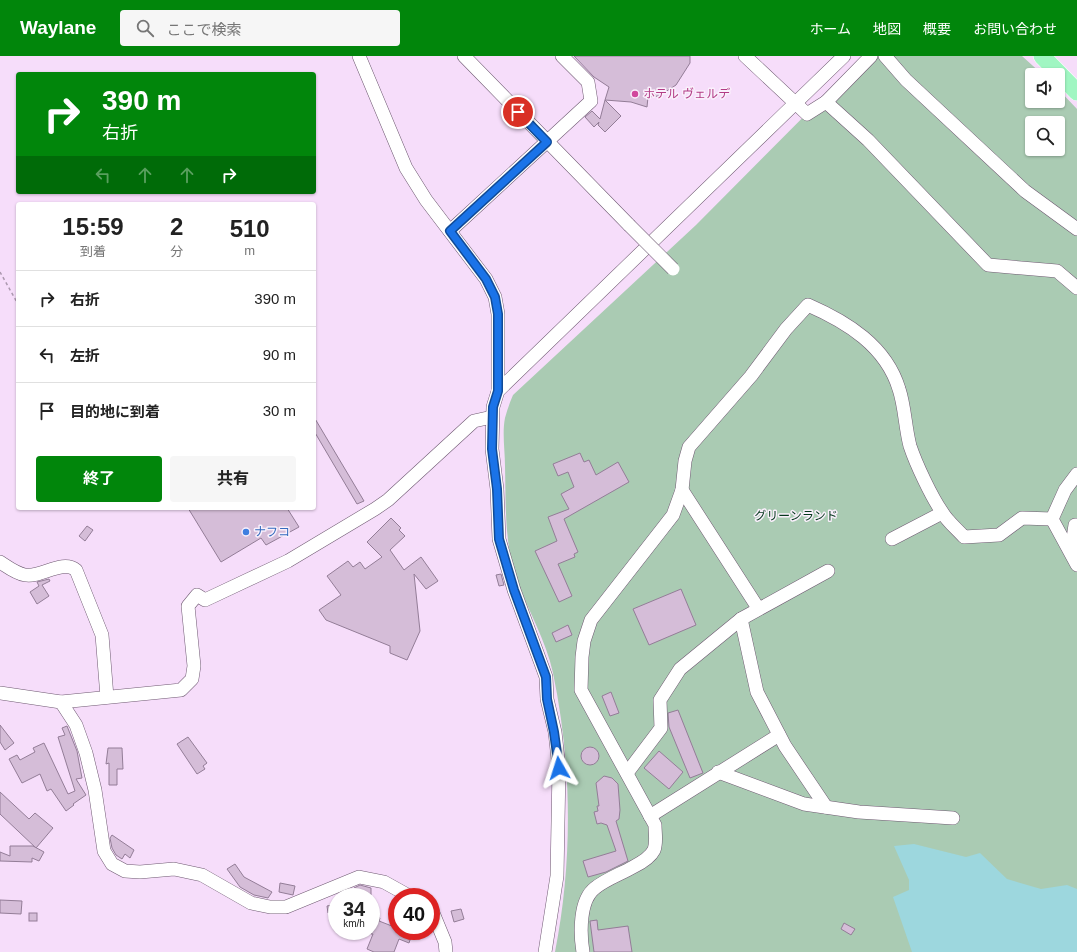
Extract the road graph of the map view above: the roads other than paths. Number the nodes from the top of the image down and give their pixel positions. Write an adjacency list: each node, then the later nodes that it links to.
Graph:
1 (359, 56): 14 (street)
2 (464, 56): 12 (street)
3 (562, 56): 12 (street)
4 (745, 56): 10 (street)
5 (844, 56): 10 (street)
6 (871, 56): 11 (street)
7 (885, 56): 13 (street)
8 (1042, 56): 9 (main road)
9 (1077, 92)
10 (796, 102): 11 (street); 17 (street)
11 (826, 102): 16 (street)
12 (547, 142): 14 (street); 15 (street, bridge)
13 (1077, 229)
14 (450, 231): 17 (street)
15 (673, 269)
16 (1077, 288)
17 (498, 391): 18 (street)
18 (492, 417): 32 (street); 43 (street)
19 (1077, 474): 22 (street)
20 (682, 490): 21 (street); 29 (street); 36 (street)
21 (942, 513): 22 (street); 24 (street)
22 (1052, 519): 25 (street)
23 (1077, 525): 25 (street)
24 (892, 539)
25 (1070, 552): 27 (street)
26 (0, 562): 32 (street)
27 (1077, 565)
28 (828, 571): 29 (street)
29 (758, 608): 30 (street)
30 (742, 619): 34 (street); 36 (street)
31 (0, 693): 33 (street)
32 (107, 697): 33 (street)
33 (61, 702): 40 (street)
34 (779, 735): 35 (street); 37 (street)
35 (718, 772): 37 (street); 38 (street)
36 (627, 773): 38 (street)
37 (826, 807): 39 (street)
38 (650, 816): 44 (street)
39 (952, 818)
40 (395, 888)
41 (440, 930): 42 (street)
42 (446, 952)
43 (545, 952)
44 (583, 952)

